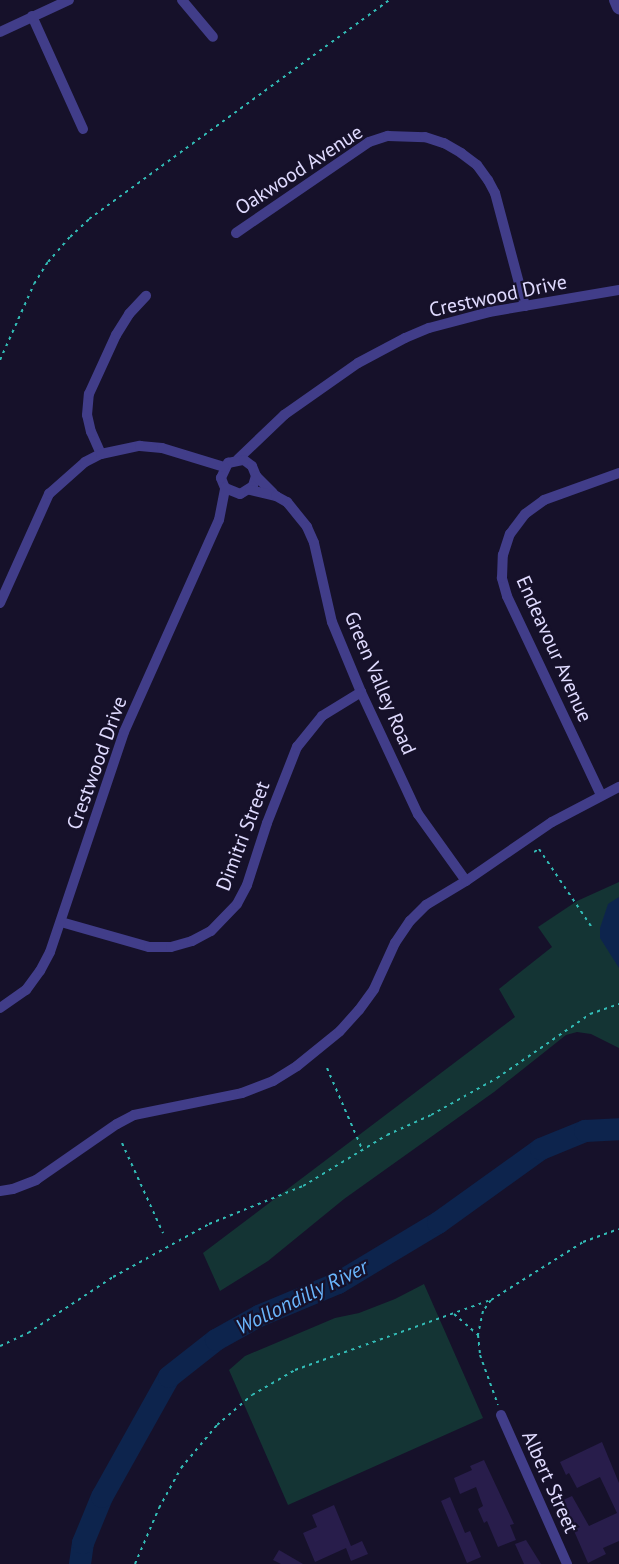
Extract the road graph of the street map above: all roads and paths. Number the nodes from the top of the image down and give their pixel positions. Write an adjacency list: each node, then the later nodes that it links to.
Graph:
1 (69, 0): 6 (street)
2 (182, 0): 8 (street)
3 (389, 0): 14 (path)
4 (616, 0): 5 (street)
5 (619, 7)
6 (32, 16): 7 (street); 9 (street)
7 (0, 32)
8 (213, 37)
9 (83, 129)
10 (236, 233): 13 (street, Oakwood Avenue)
11 (619, 290): 13 (street, Crestwood Drive)
12 (146, 296): 16 (street)
13 (525, 306): 15 (street, Crestwood Drive)
14 (0, 360)
15 (269, 429): 17 (street, Crestwood Drive); 18 (street, Crestwood Drive)
16 (101, 454): 20 (street); 25 (street)
17 (238, 459): 18 (street, Green Valley Road); 20 (street, Crestwood Drive)
18 (254, 471): 21 (street, Crestwood Drive); 23 (street, Green Valley Road)
19 (619, 473): 28 (street, Endeavour Avenue)
20 (223, 478): 22 (street); 24 (street, Crestwood Drive)
21 (250, 490): 22 (street); 23 (street, Green Valley Road)
22 (237, 494): 24 (street, Crestwood Drive)
23 (276, 496): 26 (street, Green Valley Road)
24 (219, 520): 31 (street, Crestwood Drive)
25 (0, 603)
26 (361, 692): 30 (street, Green Valley Road); 31 (street, Dimitri Street)
27 (619, 787): 28 (street)
28 (601, 795): 30 (street)
29 (534, 852): 32 (path)
30 (466, 881): 38 (street)
31 (61, 922): 34 (street, Crestwood Drive)
32 (591, 926)
33 (619, 1004): 37 (path)
34 (0, 1008)
35 (327, 1068): 37 (path)
36 (122, 1143): 40 (path)
37 (363, 1151): 44 (path)
38 (0, 1191)
39 (619, 1229): 41 (path)
40 (163, 1233)
41 (491, 1300): 42 (path); 43 (path)
42 (454, 1314): 43 (path); 46 (path)
43 (478, 1335): 45 (path)
44 (0, 1346)
45 (501, 1415): 47 (street, Albert Street)
46 (135, 1564)
47 (567, 1564)

